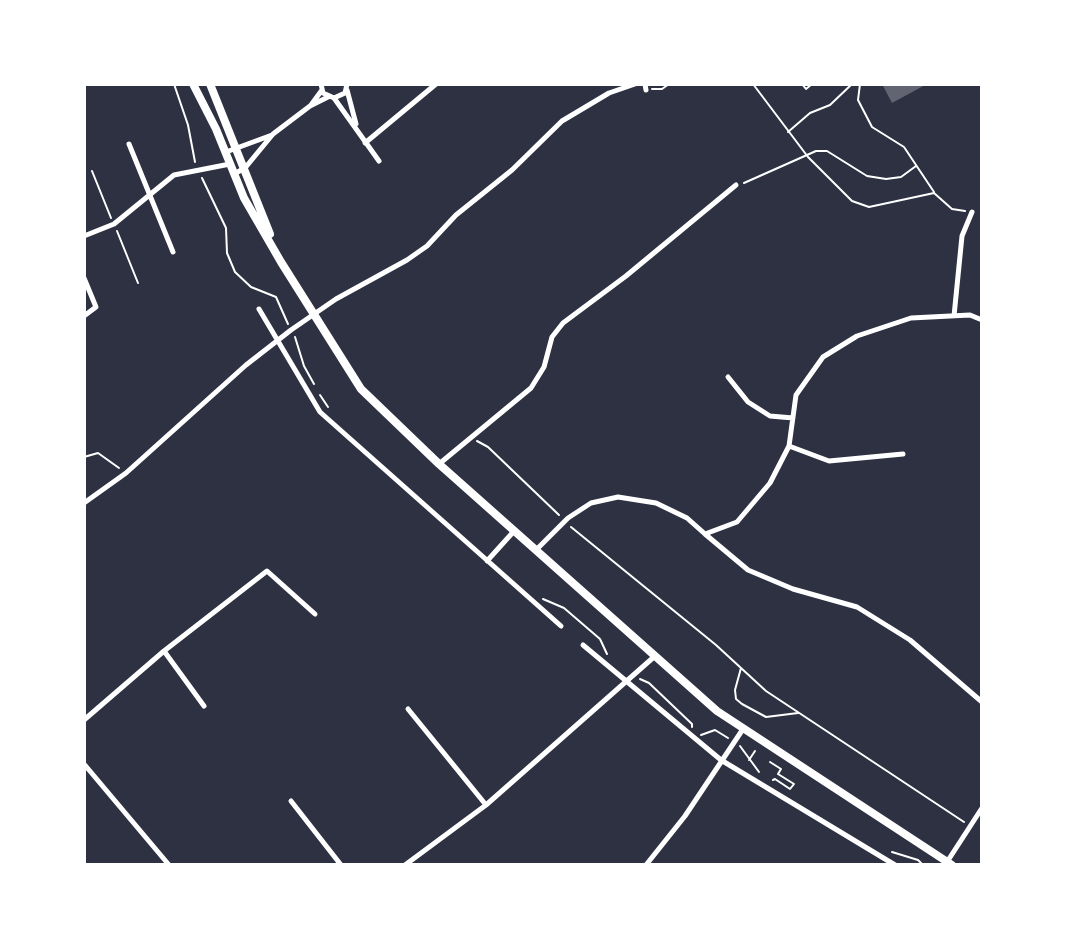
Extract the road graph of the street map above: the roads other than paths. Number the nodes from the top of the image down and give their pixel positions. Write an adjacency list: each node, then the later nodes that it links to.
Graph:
1 (193, 84): 16 (main road)
2 (210, 84): 15 (main road)
3 (436, 84): 13 (street)
4 (635, 84): 29 (street)
5 (802, 84): 6 (lane)
6 (812, 84)
7 (322, 87): 9 (street); 10 (street)
8 (347, 87): 9 (street); 11 (street)
9 (331, 98): 10 (street); 11 (street)
10 (310, 106): 12 (street)
11 (357, 129): 13 (street)
12 (273, 134): 15 (street); 19 (street)
13 (365, 143): 17 (street)
14 (129, 144): 22 (street)
15 (236, 147): 16 (street); 19 (main road)
16 (225, 152): 18 (main road)
17 (379, 161)
18 (230, 164): 20 (main road); 22 (street)
19 (244, 168): 20 (street); 26 (main road)
20 (234, 174): 26 (main road)
21 (736, 185): 38 (street)
22 (150, 195): 24 (street); 25 (street)
23 (972, 212): 31 (street)
24 (84, 236)
25 (173, 252)
26 (281, 262): 29 (main road)
27 (84, 278): 30 (street)
28 (259, 309): 33 (street)
29 (313, 314): 33 (street); 38 (main road)
30 (84, 316)
31 (954, 316): 32 (street); 35 (street)
32 (982, 320)
33 (278, 341): 39 (street); 43 (street)
34 (728, 377): 35 (street)
35 (792, 418): 36 (street)
36 (789, 446): 37 (street); 41 (street)
37 (903, 454)
38 (439, 464): 40 (main road)
39 (84, 503)
40 (515, 530): 42 (main road); 43 (street)
41 (705, 534): 42 (street); 50 (street)
42 (537, 549): 48 (main road)
43 (487, 561): 45 (street)
44 (315, 614): 47 (street)
45 (561, 626)
46 (583, 645): 49 (street)
47 (164, 651): 51 (street); 53 (street)
48 (655, 656): 49 (street); 54 (main road)
49 (627, 682): 55 (street); 58 (street)
50 (982, 702)
51 (204, 706)
52 (408, 709): 58 (street)
53 (84, 720)
54 (743, 729): 55 (street); 60 (main road)
55 (721, 760): 64 (street); 65 (street)
56 (84, 764): 61 (street)
57 (291, 801): 62 (street)
58 (486, 805): 63 (street)
59 (982, 808): 60 (street)
60 (949, 863)
61 (169, 865)
62 (341, 865)
63 (405, 865)
64 (646, 865)
65 (895, 865)

